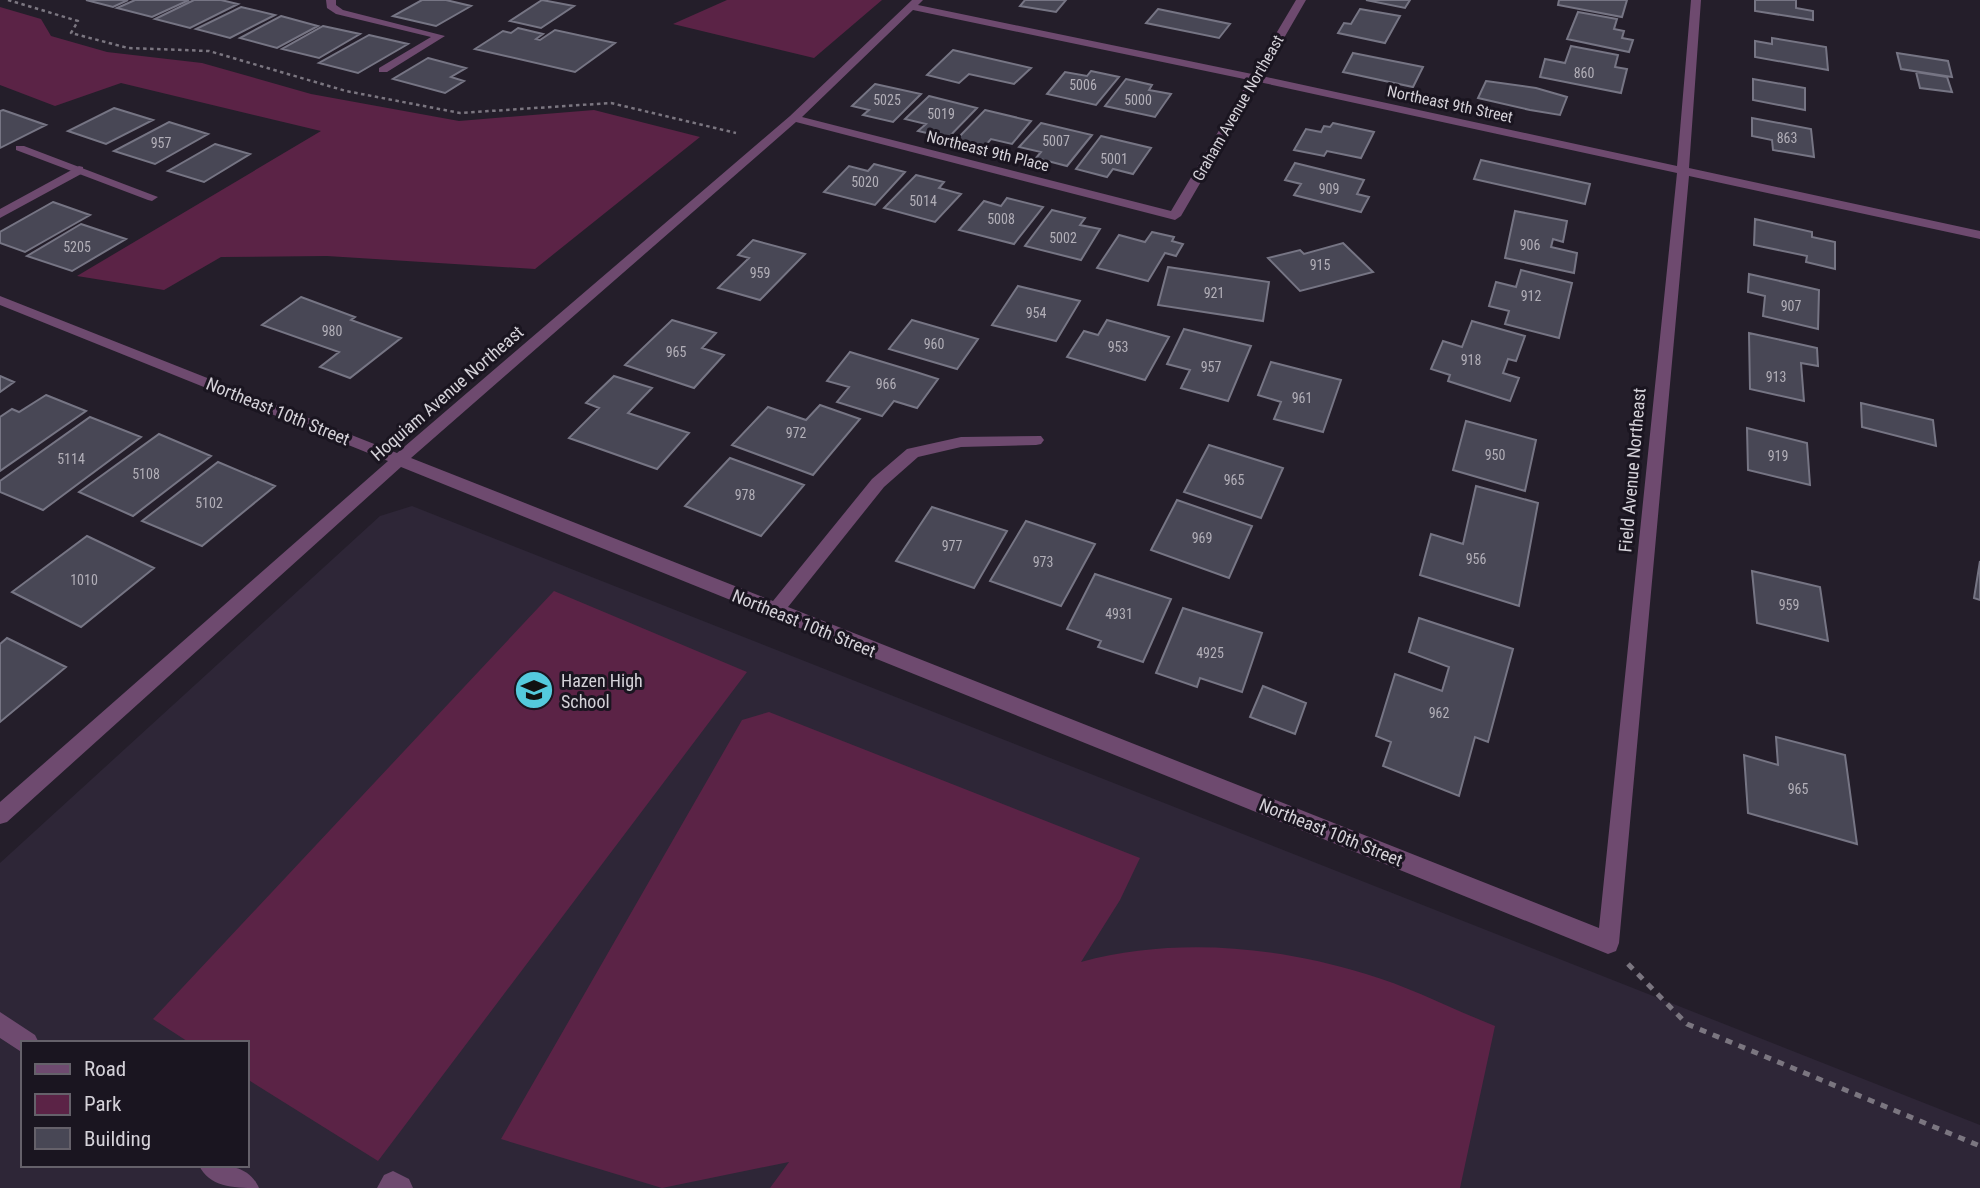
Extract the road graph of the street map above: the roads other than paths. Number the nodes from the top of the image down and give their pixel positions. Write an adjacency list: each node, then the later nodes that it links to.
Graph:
1 (331, 0): 5 (street)
2 (1301, 0): 6 (street, Graham Avenue Northeast)
3 (1696, 0): 10 (street, Field Avenue Northeast)
4 (915, 4): 6 (street, Northeast 9th Street); 7 (street, Hoquiam Avenue Northeast)
5 (383, 70)
6 (1255, 78): 10 (street, Northeast 9th Street); 13 (street, Graham Avenue Northeast)
7 (794, 118): 13 (street, Northeast 9th Place); 17 (street, Hoquiam Avenue Northeast)
8 (20, 148): 9 (street)
9 (79, 170): 11 (street); 12 (street)
10 (1683, 171): 14 (street, Northeast 9th Street); 20 (street, Field Avenue Northeast)
11 (152, 197)
12 (0, 214)
13 (1175, 216)
14 (1980, 235)
15 (0, 300): 17 (street, Northeast 10th Street)
16 (1036, 440): 18 (street)
17 (399, 460): 18 (street, Northeast 10th Street); 19 (street, Hoquiam Avenue Northeast)
18 (775, 611): 20 (street, Northeast 10th Street)
19 (0, 815)
20 (1608, 943)
21 (0, 1024): 22 (street)
22 (24, 1041)
23 (214, 1167): 24 (street)
24 (246, 1188)
25 (390, 1188): 26 (street)
26 (400, 1188)

